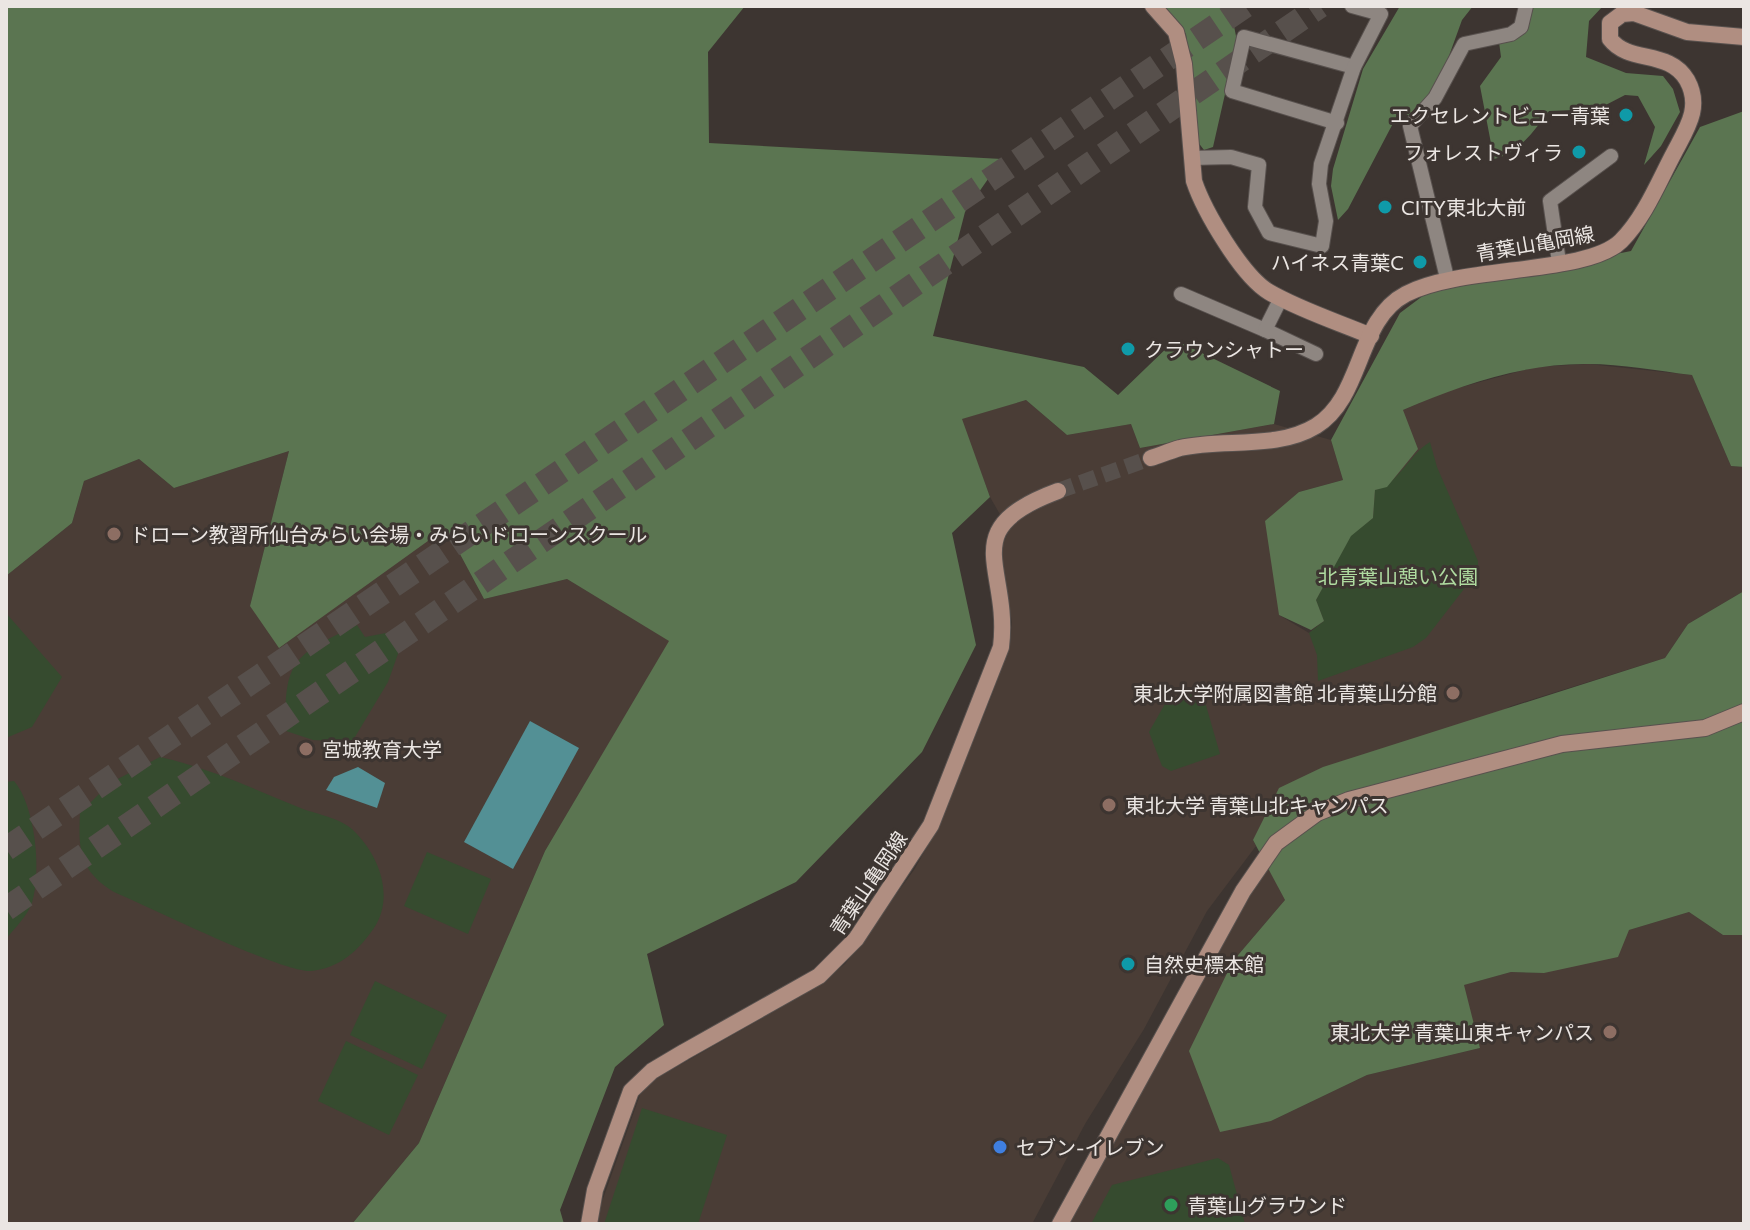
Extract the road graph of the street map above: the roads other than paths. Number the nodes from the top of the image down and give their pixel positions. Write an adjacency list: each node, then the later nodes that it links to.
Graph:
1 (1153, 6): 8 (street)
2 (1352, 6): 5 (street)
3 (1526, 6): 10 (street)
4 (1744, 37): 9 (street, 青葉山亀岡線)
5 (1354, 67): 6 (street); 6 (street)
6 (1337, 123): 8 (street)
7 (1611, 156): 9 (street)
8 (1192, 158): 12 (street)
9 (1559, 262): 10 (street, 青葉山亀岡線)
10 (1447, 278): 14 (street, 青葉山亀岡線)
11 (1181, 294): 13 (street)
12 (1281, 298): 13 (street); 14 (street)
13 (1265, 330): 15 (street)
14 (1371, 336): 16 (street, 青葉山亀岡線)
15 (1316, 354)
16 (1151, 458)
17 (1058, 491): 19 (street, 青葉山亀岡線)
18 (1744, 712): 20 (street)
19 (589, 1224)
20 (1060, 1224)

